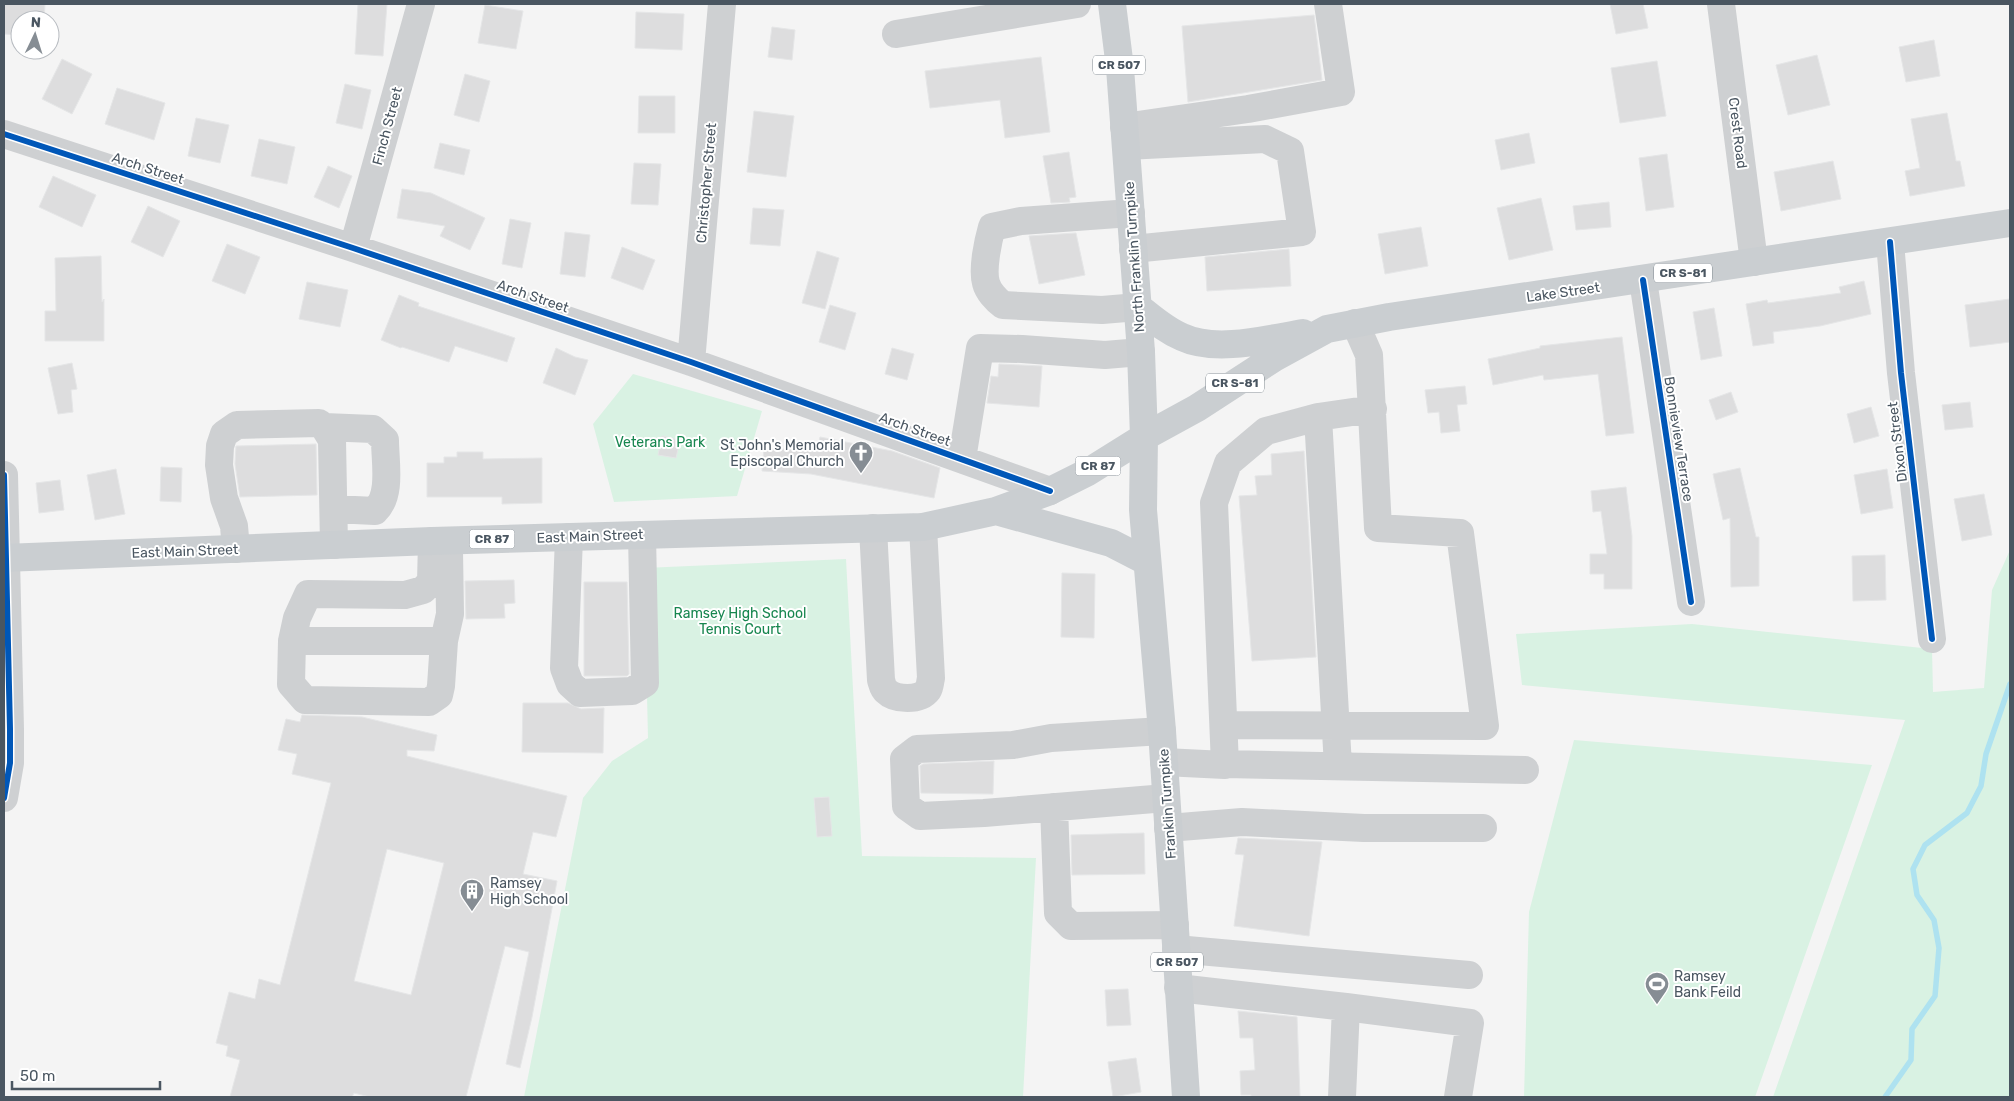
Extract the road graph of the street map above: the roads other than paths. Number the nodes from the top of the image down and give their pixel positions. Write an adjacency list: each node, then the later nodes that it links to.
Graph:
1 (421, 4): 13 (street, Finch Street)
2 (722, 4): 21 (street, Christopher Street)
3 (1077, 4): 7 (street)
4 (1112, 4): 9 (main road, North Franklin Turnpike / CR 507)
5 (1328, 4): 9 (street)
6 (1721, 4): 15 (street, Crest Road)
7 (896, 34)
8 (4, 134): 13 (street, Arch Street)
9 (1125, 137): 10 (main road, North Franklin Turnpike / CR 507); 14 (street)
10 (1131, 213): 14 (main road, North Franklin Turnpike / CR 507); 17 (street)
11 (2010, 223): 12 (main road, Lake Street / CR S-81)
12 (1890, 242): 15 (main road, Lake Street / CR S-81); 42 (street, Dixon Street)
13 (353, 248): 21 (street, Arch Street)
14 (1133, 249): 17 (main road, North Franklin Turnpike / CR 507)
15 (1754, 262): 16 (main road, Lake Street / CR S-81)
16 (1643, 280): 18 (main road, Lake Street / CR S-81); 41 (street, Bonnieview Terrace)
17 (1138, 307): 19 (main road); 20 (main road, North Franklin Turnpike / CR 507)
18 (1355, 323): 19 (main road, Lake Street / CR S-81); 22 (street)
19 (1327, 329): 25 (main road, Lake Street / CR S-81)
20 (1141, 352): 25 (main road, North Franklin Turnpike / CR 507); 26 (street)
21 (690, 362): 26 (street, Arch Street)
22 (1373, 408): 23 (street); 46 (street)
23 (1318, 417): 45 (street); 46 (street)
24 (324, 427): 29 (street); 29 (street); 38 (street)
25 (1144, 437): 28 (main road, CR 87); 30 (main road, North Franklin Turnpike / CR 507)
26 (962, 459): 28 (street, Arch Street)
27 (4, 474): 39 (street)
28 (1050, 490): 31 (main road, East Main Street)
29 (334, 510): 37 (street)
30 (1143, 510): 40 (main road, Franklin Turnpike / CR 507)
31 (996, 511): 32 (main road, East Main Street / CR 87); 40 (main road)
32 (923, 527): 33 (main road, East Main Street / CR 87); 33 (street)
33 (873, 528): 34 (main road, East Main Street / CR 87)
34 (642, 535): 35 (main road, East Main Street / CR 87); 35 (street)
35 (569, 537): 36 (main road, East Main Street / CR 87)
36 (441, 541): 37 (main road, East Main Street / CR 87); 43 (street); 44 (street)
37 (334, 545): 38 (main road, East Main Street / CR 87)
38 (236, 549): 39 (main road, East Main Street / CR 87)
39 (5, 558): 47 (street)
40 (1146, 561): 48 (main road, Franklin Turnpike / CR 507)
41 (1691, 602)
42 (1932, 639)
43 (292, 641): 44 (street); 44 (street)
44 (444, 641)
45 (1224, 725): 46 (street); 50 (street)
46 (1335, 726): 51 (street)
47 (7, 730): 53 (street)
48 (1162, 731): 49 (main road, Franklin Turnpike / CR 507); 55 (street)
49 (1164, 762): 50 (street); 54 (main road, Franklin Turnpike / CR 507)
50 (1225, 764): 51 (street)
51 (1338, 766): 52 (street)
52 (1524, 770)
53 (4, 798)
54 (1166, 798): 55 (street); 56 (main road, Franklin Turnpike / CR 507)
55 (1054, 807): 58 (street)
56 (1168, 828): 57 (street); 58 (main road, Franklin Turnpike / CR 507)
57 (1483, 828)
58 (1175, 937): 59 (street); 60 (main road, Franklin Turnpike / CR 507)
59 (1469, 975)
60 (1178, 988): 61 (street); 62 (main road, Franklin Turnpike / CR 507)
61 (1346, 1007): 63 (street); 64 (street)
62 (1186, 1097)
63 (1342, 1097)
64 (1458, 1097)

